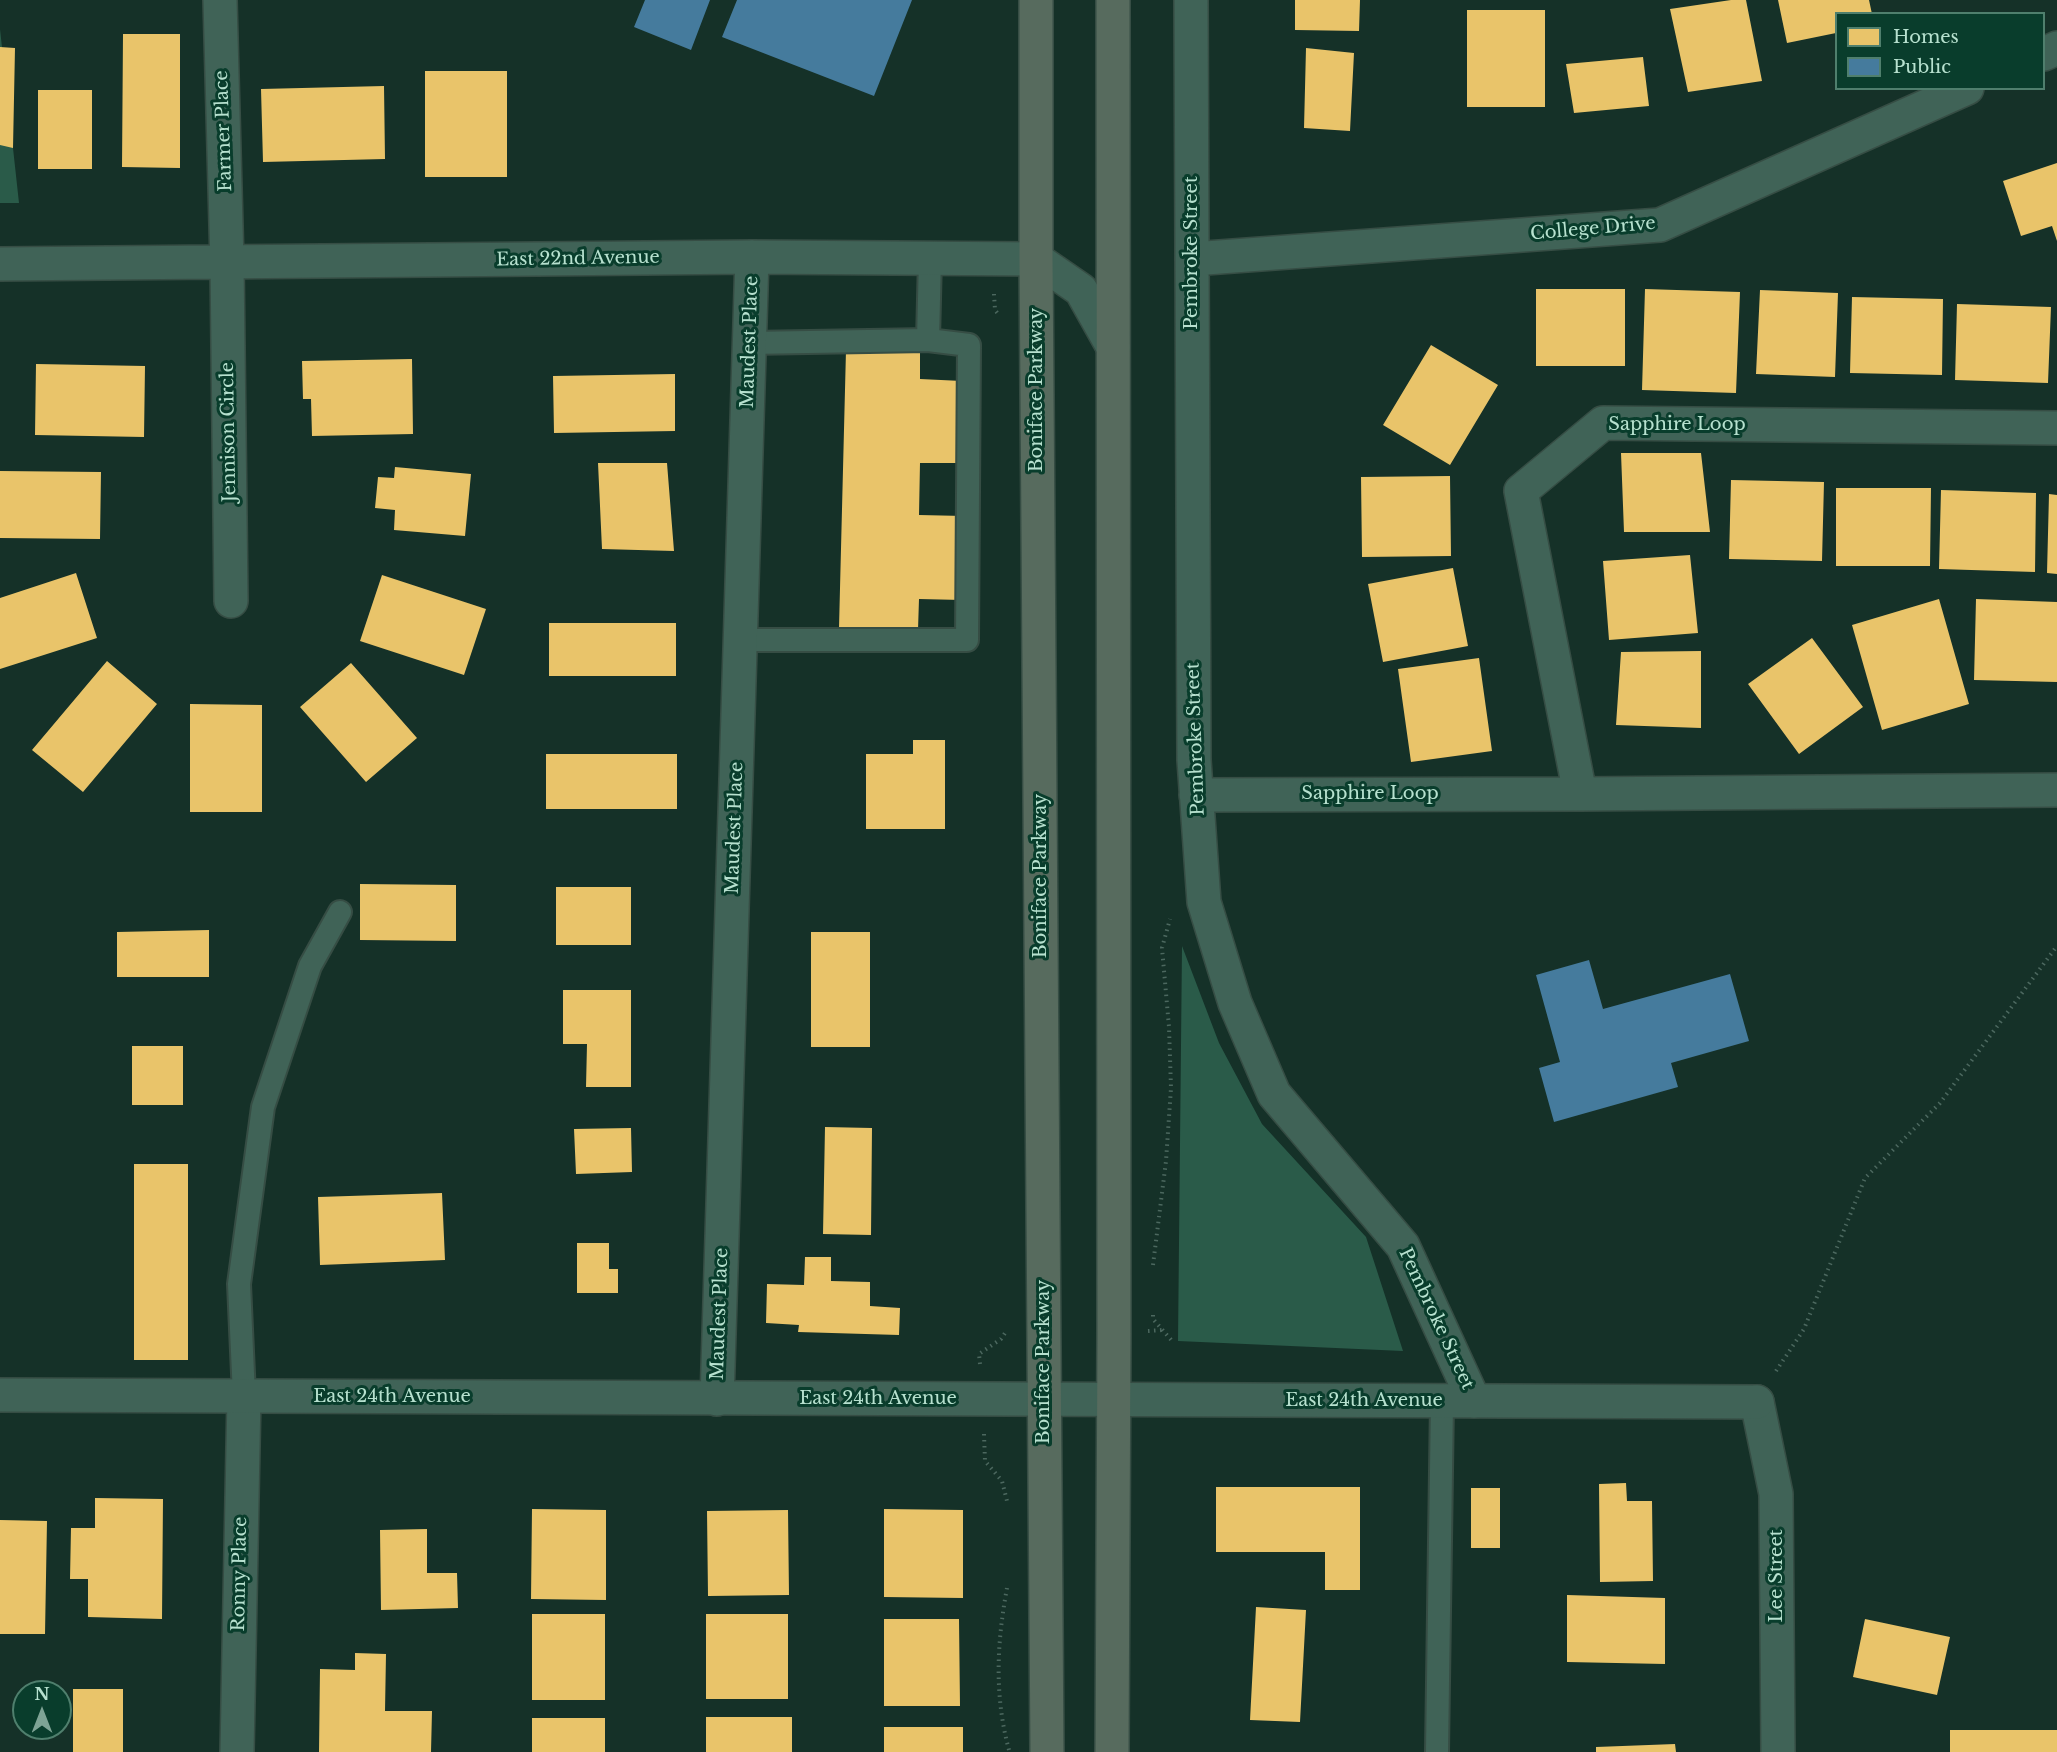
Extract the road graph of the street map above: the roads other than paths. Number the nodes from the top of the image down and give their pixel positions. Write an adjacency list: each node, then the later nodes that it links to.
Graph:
1 (220, 0): 10 (street, Farmer Place)
2 (1036, 0): 8 (main road, Boniface Parkway)
3 (1113, 0): 14 (main road)
4 (1191, 0): 9 (street, Pembroke Street)
5 (1963, 90): 9 (street, College Drive)
6 (752, 257): 7 (street, East 22nd Avenue); 10 (street, East 22nd Avenue); 13 (street, Maudest Place)
7 (930, 258): 8 (street, East 22nd Avenue); 12 (lane)
8 (1036, 259): 14 (street); 25 (main road, Boniface Parkway)
9 (1192, 259): 20 (street, Pembroke Street)
10 (227, 262): 11 (street, East 22nd Avenue); 16 (street, Jennison Circle)
11 (0, 264)
12 (928, 340): 13 (lane); 17 (lane)
13 (749, 344): 17 (street, Maudest Place)
14 (1113, 347): 26 (main road)
15 (2057, 428): 19 (street, Sapphire Loop)
16 (231, 601)
17 (741, 640): 24 (street, Maudest Place)
18 (2057, 790): 19 (street, Sapphire Loop)
19 (1580, 794): 20 (street, Sapphire Loop)
20 (1196, 795): 28 (street, Pembroke Street)
21 (340, 912): 23 (lane)
22 (0, 1395): 23 (street, East 24th Avenue)
23 (244, 1396): 24 (street, East 24th Avenue); 30 (street, Ronny Place)
24 (717, 1399): 25 (street, East 24th Avenue)
25 (1045, 1400): 26 (street, East 24th Avenue); 31 (main road, Boniface Parkway)
26 (1113, 1400): 27 (street, East 24th Avenue); 32 (main road)
27 (1442, 1401): 28 (street, East 24th Avenue); 33 (lane)
28 (1474, 1401): 29 (street, East 24th Avenue)
29 (1756, 1402): 34 (street, Lee Street)
30 (237, 1752)
31 (1047, 1752)
32 (1112, 1752)
33 (1437, 1752)
34 (1778, 1752)

